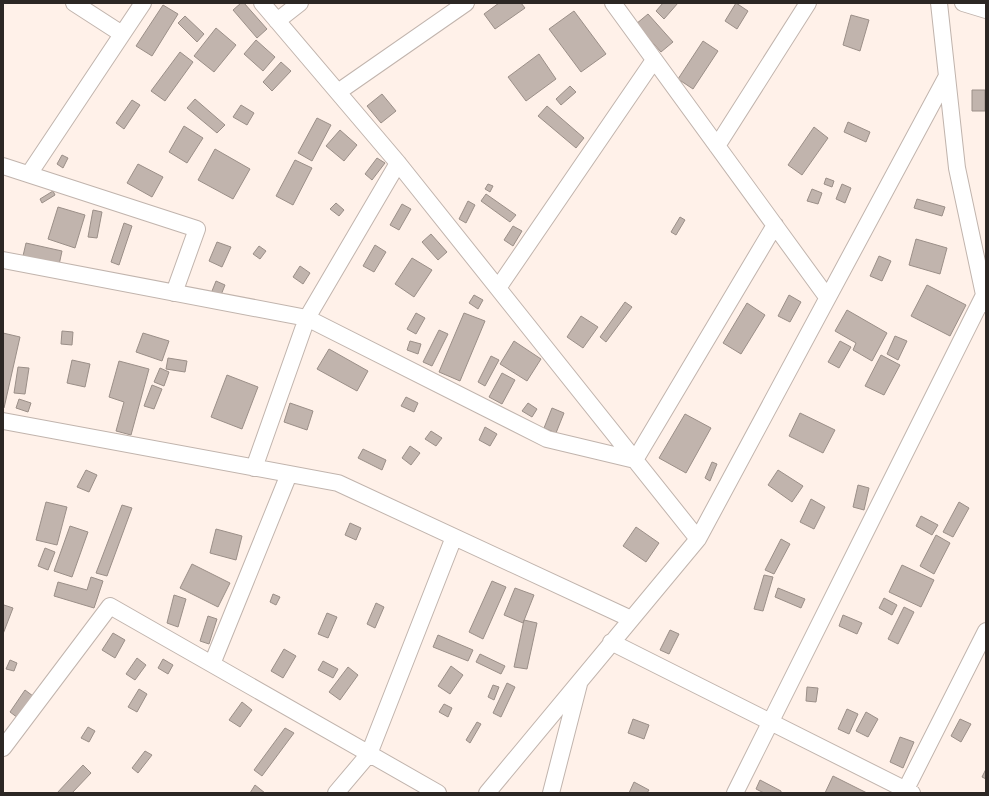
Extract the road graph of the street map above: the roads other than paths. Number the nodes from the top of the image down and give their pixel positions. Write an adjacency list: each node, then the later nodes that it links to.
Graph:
1 (74, 3): 12 (street)
2 (142, 3): 12 (street)
3 (262, 3): 11 (street)
4 (300, 3): 11 (street)
5 (466, 3): 15 (street)
6 (613, 3): 13 (street)
7 (808, 3): 16 (street)
8 (939, 3): 14 (street)
9 (964, 3): 10 (street)
10 (986, 10)
11 (277, 20): 15 (street)
12 (122, 34): 19 (street)
13 (654, 60): 16 (street); 22 (street)
14 (947, 76): 24 (street); 25 (street)
15 (338, 92): 17 (street)
16 (717, 146): 20 (street)
17 (398, 163): 22 (street); 26 (street)
18 (3, 166): 19 (street)
19 (29, 174): 23 (street)
20 (775, 225): 24 (street); 28 (street)
21 (3, 260): 23 (street)
22 (498, 288): 28 (street)
23 (174, 292): 26 (street)
24 (828, 297): 32 (street)
25 (985, 300): 38 (street)
26 (307, 318): 28 (street); 29 (street)
27 (3, 421): 29 (street)
28 (635, 460): 32 (street)
29 (254, 468): 30 (street)
30 (289, 474): 31 (street); 36 (street)
31 (454, 537): 33 (street); 40 (street)
32 (698, 539): 33 (street)
33 (631, 619): 35 (street)
34 (986, 631): 41 (street)
35 (611, 642): 37 (street); 38 (street)
36 (212, 664): 39 (street); 40 (street)
37 (580, 681): 44 (street); 45 (street)
38 (770, 722): 41 (street); 46 (street)
39 (5, 741)
40 (370, 754): 42 (street); 43 (street)
41 (907, 792)
42 (336, 793)
43 (438, 793)
44 (487, 793)
45 (551, 793)
46 (735, 793)

